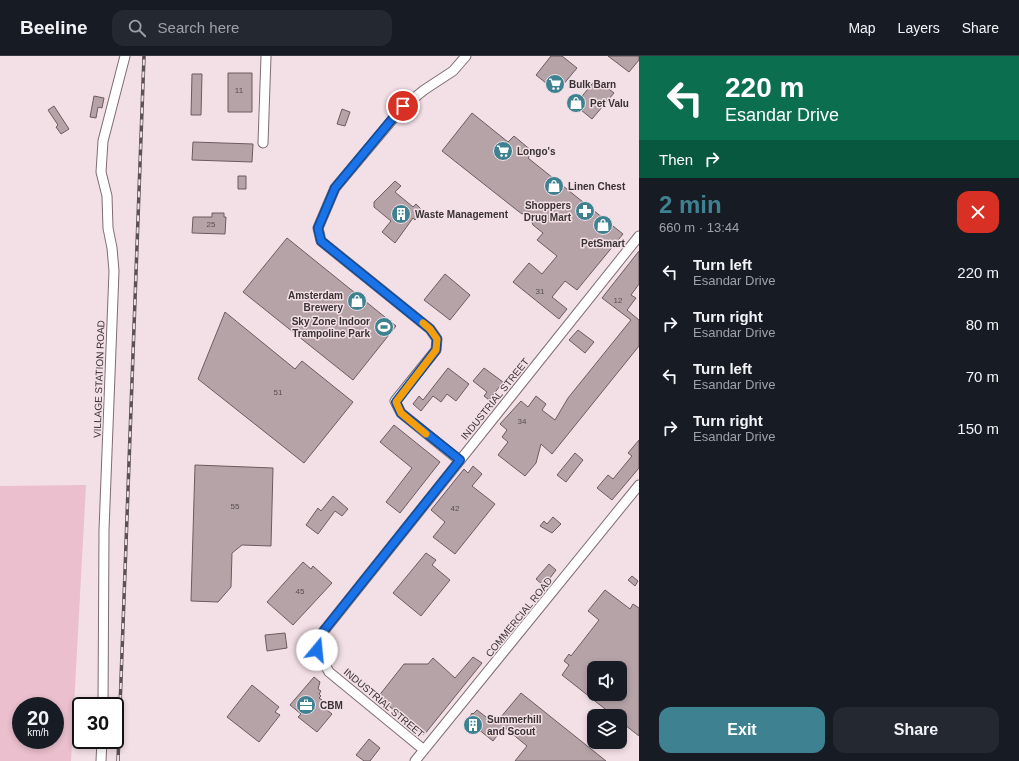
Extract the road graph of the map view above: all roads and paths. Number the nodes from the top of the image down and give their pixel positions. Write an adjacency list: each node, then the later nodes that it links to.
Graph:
1 (126, 56): 8 (street, VILLAGE STATION ROAD)
2 (266, 56): 4 (street)
3 (466, 56): 6 (street)
4 (263, 143)
5 (639, 236): 6 (street, INDUSTRIAL STREET)
6 (460, 460): 10 (street, INDUSTRIAL STREET)
7 (639, 485): 10 (street, COMMERCIAL ROAD)
8 (102, 697)
9 (102, 749): 11 (street)
10 (424, 750): 12 (street, COMMERCIAL ROAD)
11 (101, 761)
12 (416, 761)

